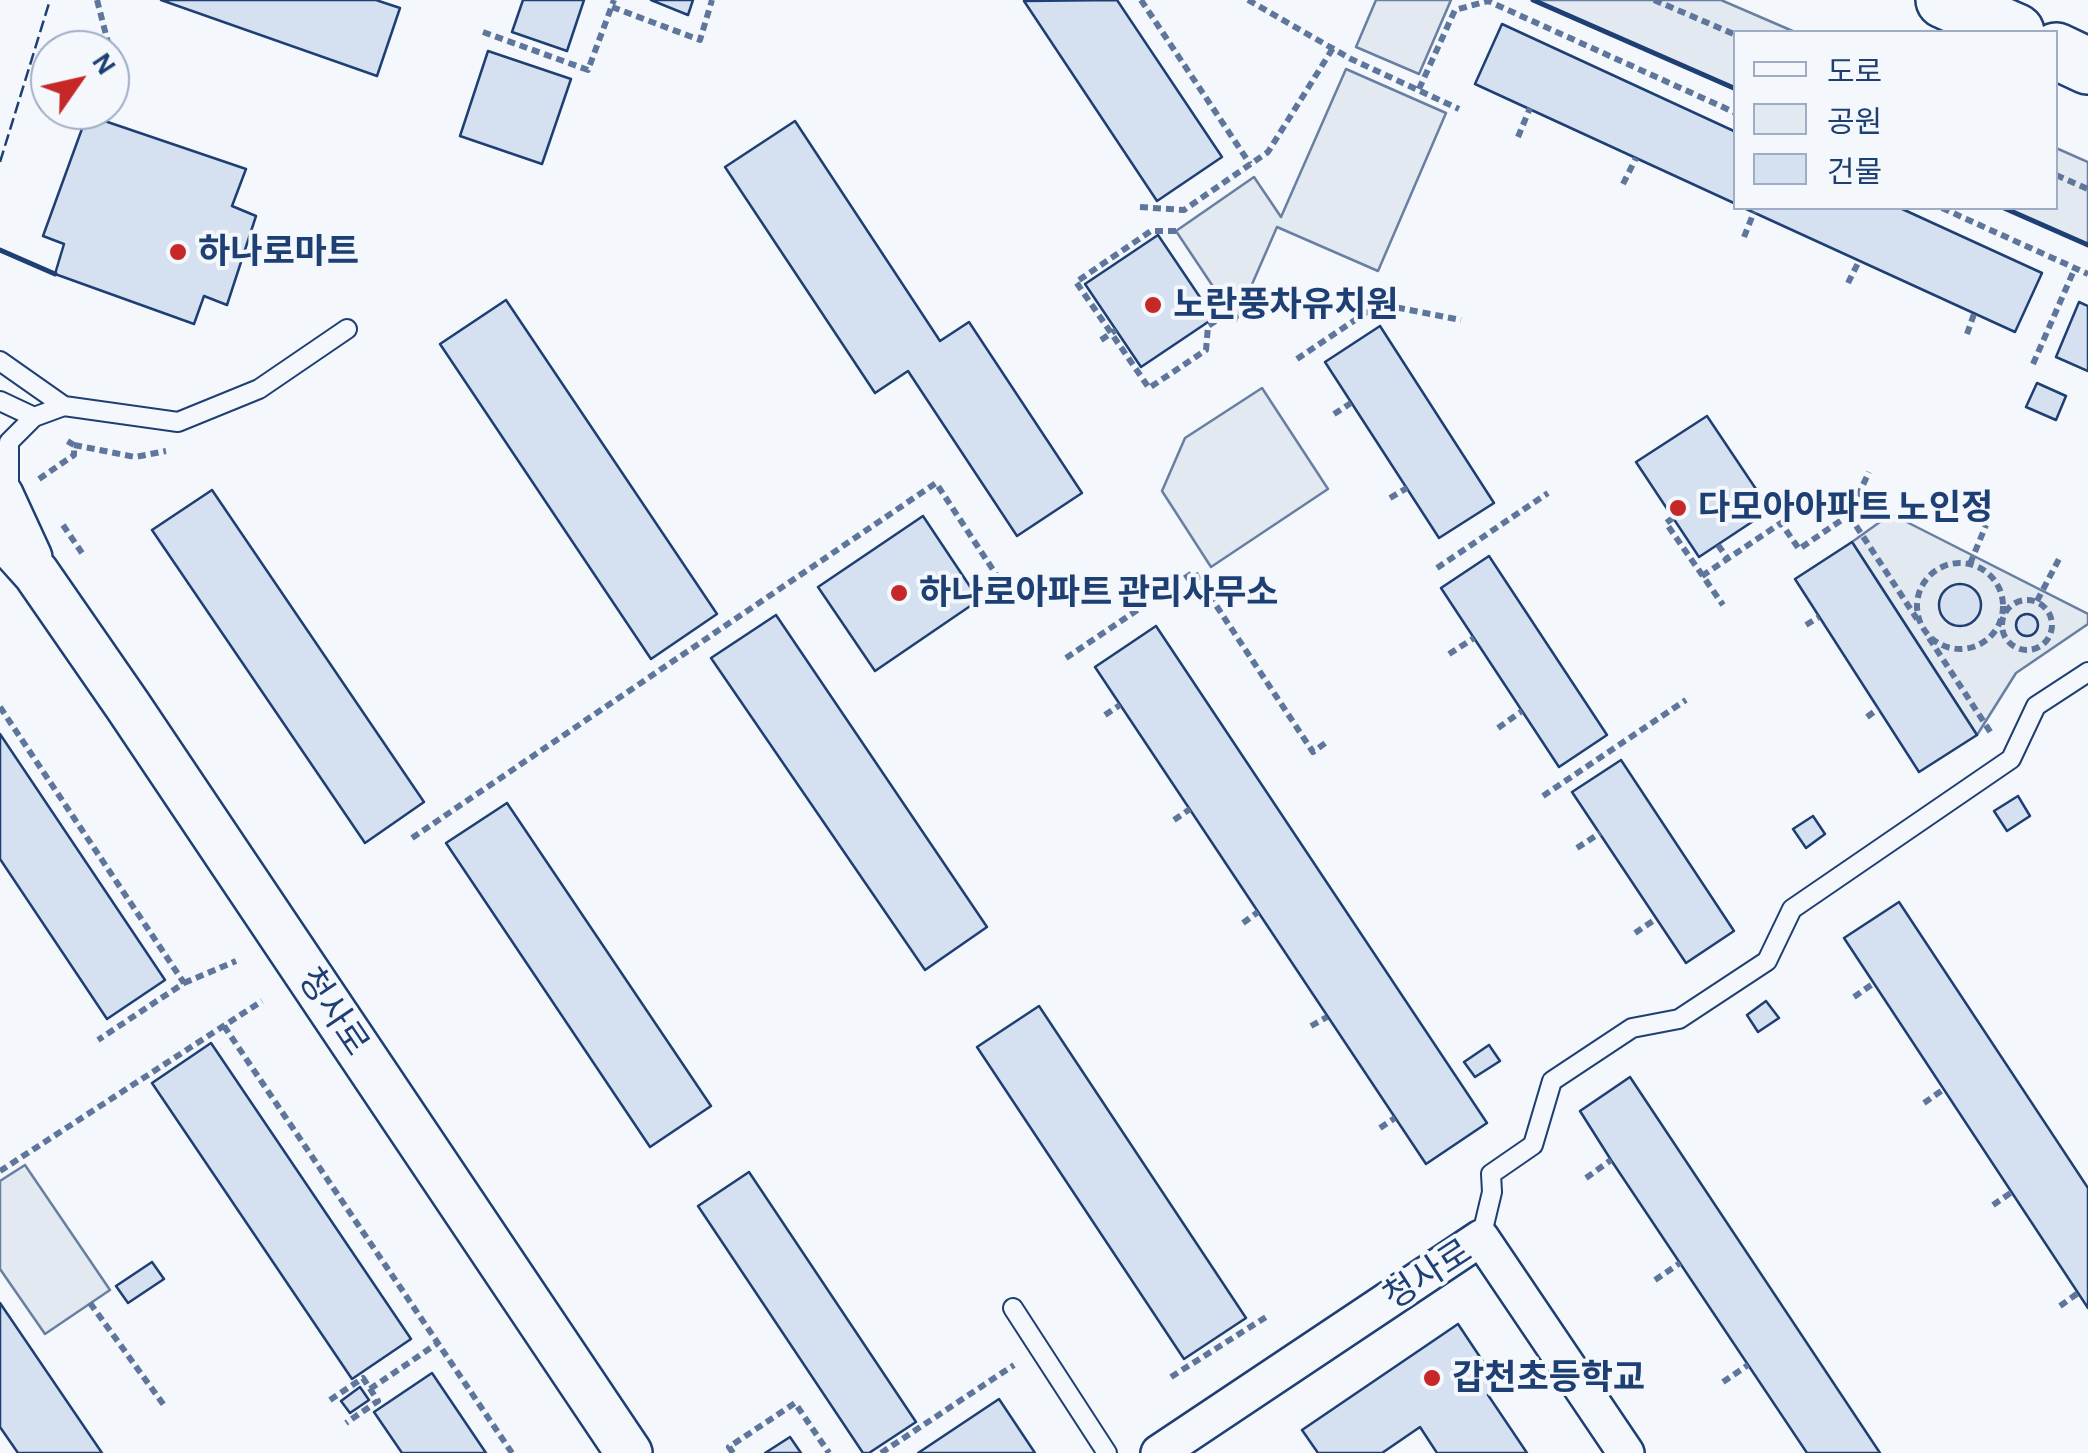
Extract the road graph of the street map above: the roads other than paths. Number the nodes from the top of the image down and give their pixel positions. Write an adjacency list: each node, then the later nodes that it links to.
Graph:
1 (1944, 0): 2 (main road)
2 (2012, 30)
3 (2058, 52): 4 (main road)
4 (2088, 66)
5 (347, 329): 8 (lane)
6 (0, 361): 8 (lane)
7 (0, 400): 9 (lane)
8 (64, 406): 9 (lane)
9 (34, 416): 10 (lane)
10 (13, 509): 14 (street, 청사로)
11 (2088, 672): 12 (lane)
12 (1481, 1238): 16 (street, 청사로); 17 (street, 청사로)
13 (1013, 1308): 15 (lane)
14 (629, 1453)
15 (1108, 1453)
16 (1159, 1453)
17 (1626, 1453)

